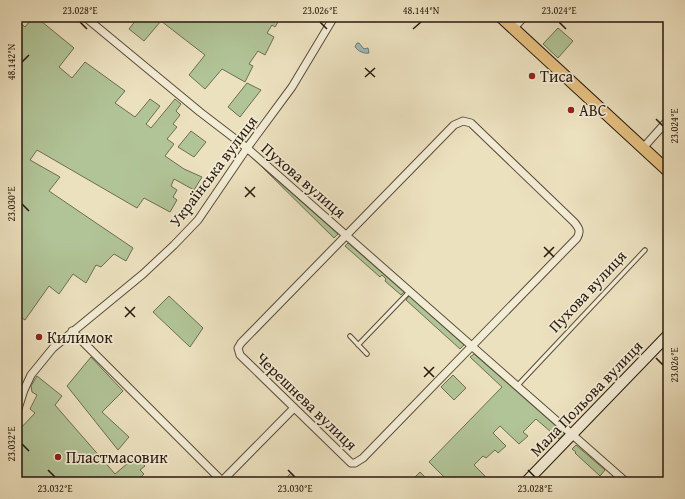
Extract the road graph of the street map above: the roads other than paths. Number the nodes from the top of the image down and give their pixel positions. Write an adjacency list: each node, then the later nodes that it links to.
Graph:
1 (85, 17): 7 (street, Пухова вулиця)
2 (334, 17): 7 (street, Українська вулиця)
3 (501, 17): 5 (main road)
4 (524, 17): 5 (street)
5 (513, 29): 8 (main road)
6 (668, 120): 8 (street)
7 (247, 148): 10 (street, Пухова вулиця); 13 (street, Українська вулиця)
8 (643, 148): 9 (main road)
9 (668, 171)
10 (346, 235): 12 (street, Пухова вулиця); 17 (street); 20 (street, Черешнева вулиця)
11 (645, 250): 19 (lane, Пухова вулиця)
12 (410, 291): 16 (lane); 17 (street, Пухова вулиця)
13 (72, 331): 21 (street, Українська вулиця); 23 (street)
14 (668, 335): 22 (street, Мала Польова вулиця)
15 (350, 336): 16 (lane)
16 (358, 345): 18 (lane)
17 (472, 346): 19 (street, Пухова вулиця); 20 (street, Черешнева вулиця)
18 (367, 354)
19 (517, 386): 22 (street, Пухова вулиця)
20 (294, 408): 23 (street)
21 (17, 412)
22 (572, 435): 24 (street, Мала Польова вулиця); 25 (street, Пухова вулиця)
23 (223, 481)
24 (526, 482)
25 (626, 482)

